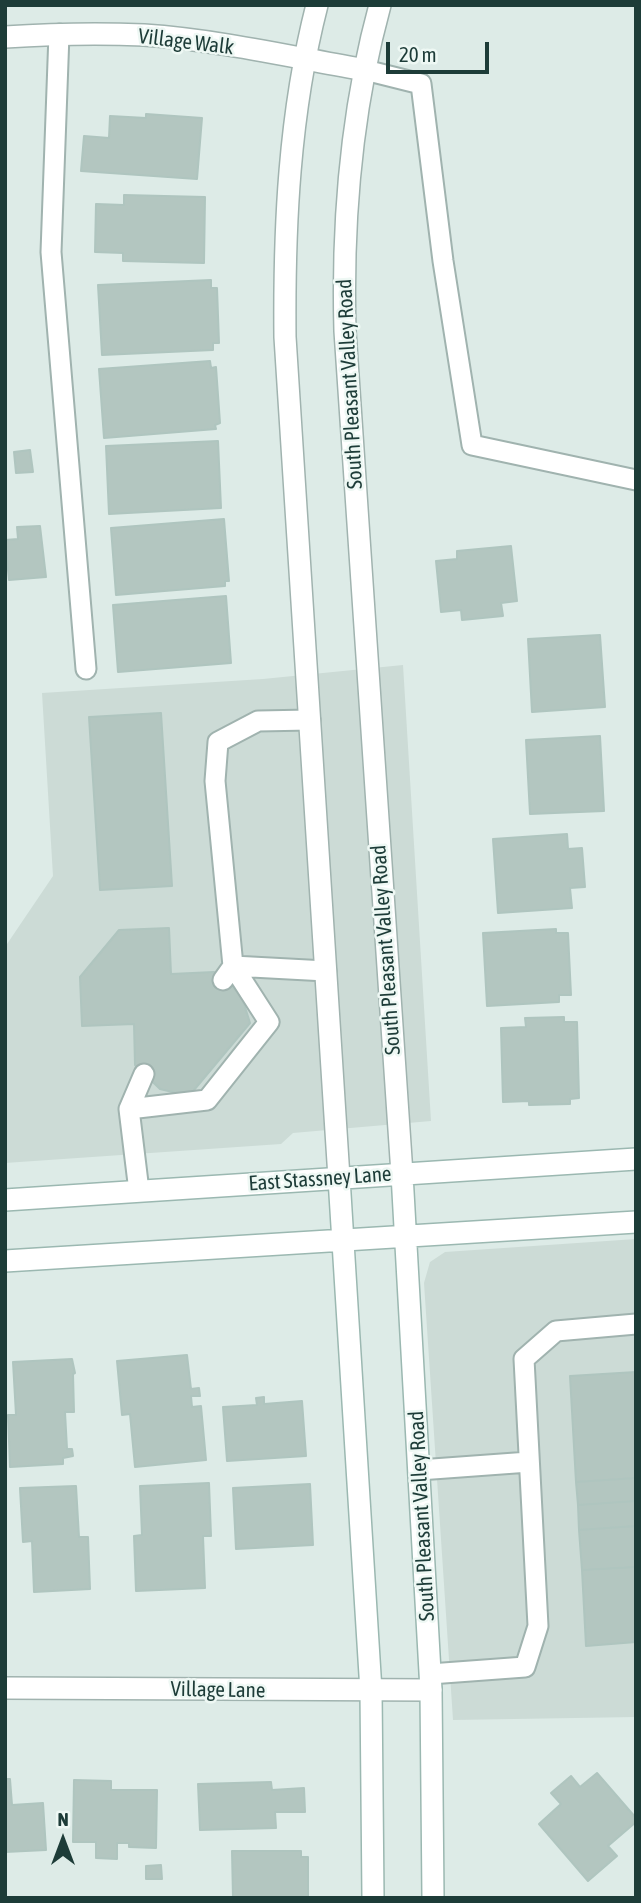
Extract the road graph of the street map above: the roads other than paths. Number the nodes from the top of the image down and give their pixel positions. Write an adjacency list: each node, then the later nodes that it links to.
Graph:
1 (317, 5): 5 (street)
2 (380, 5): 6 (street, South Pleasant Valley Road)
3 (59, 34): 4 (street, Village Walk); 5 (street, Village Walk); 8 (lane)
4 (5, 37)
5 (305, 60): 6 (street, Village Walk); 9 (street)
6 (365, 70): 7 (lane); 15 (street, South Pleasant Valley Road)
7 (636, 480)
8 (86, 669)
9 (310, 720): 10 (street); 11 (lane)
10 (326, 971): 11 (lane); 16 (street)
11 (228, 973): 13 (lane)
12 (144, 1074): 13 (lane)
13 (129, 1109): 17 (lane)
14 (636, 1160): 15 (street, East Stassney Lane)
15 (401, 1174): 16 (street, East Stassney Lane); 20 (street, South Pleasant Valley Road)
16 (339, 1178): 17 (street, East Stassney Lane); 21 (street)
17 (139, 1191): 18 (street, East Stassney Lane)
18 (5, 1200)
19 (636, 1222): 20 (street)
20 (407, 1236): 21 (street); 25 (street, South Pleasant Valley Road)
21 (343, 1240): 22 (street); 28 (street)
22 (5, 1261)
23 (636, 1324): 24 (lane)
24 (529, 1462): 25 (lane); 26 (lane)
25 (419, 1470): 26 (street, South Pleasant Valley Road)
26 (431, 1682): 28 (street, Village Lane); 30 (street, South Pleasant Valley Road)
27 (5, 1688): 28 (street, Village Lane)
28 (371, 1691): 29 (street)
29 (373, 1898)
30 (433, 1898)

